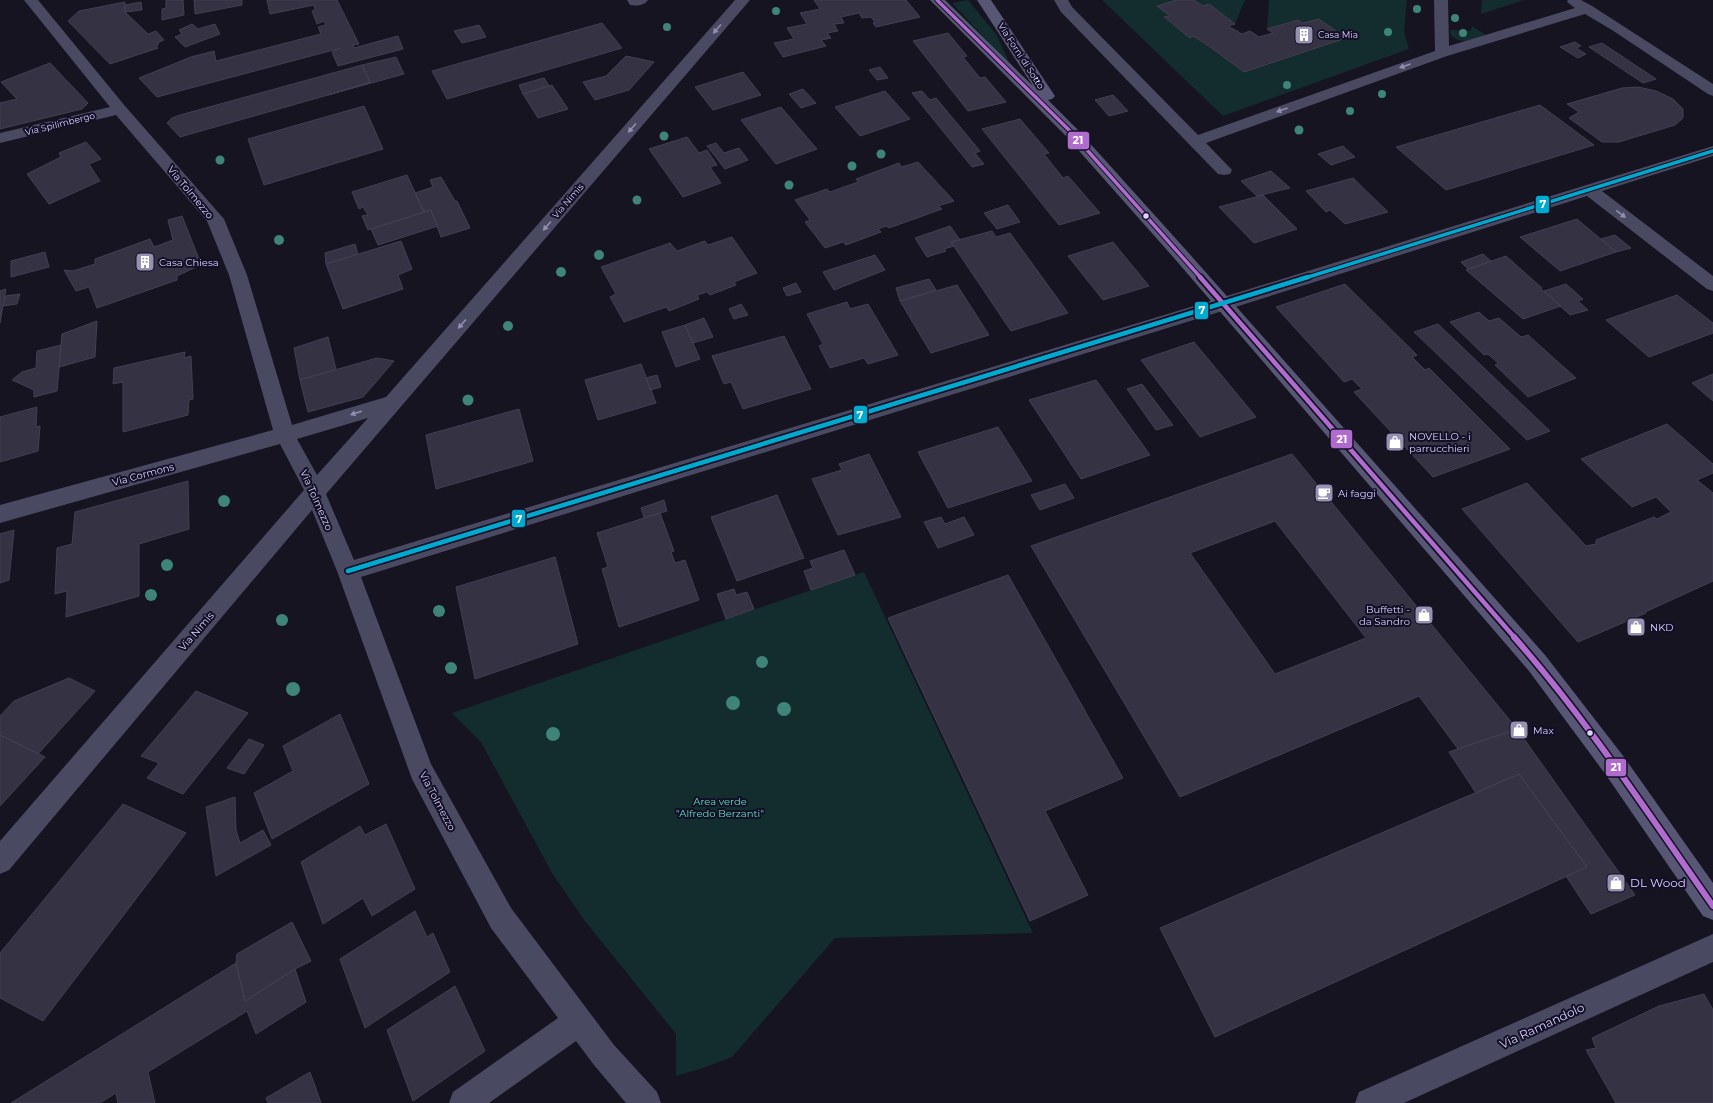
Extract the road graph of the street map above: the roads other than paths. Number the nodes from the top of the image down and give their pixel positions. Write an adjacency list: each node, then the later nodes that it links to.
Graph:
1 (31, 0): 13 (street, Via Tolmezzo)
2 (634, 0): 3 (street)
3 (641, 0)
4 (743, 0): 22 (street, Via Nimis, one-way to 22)
5 (937, 0): 14 (main road, Via Forni di Sotto)
6 (984, 0): 14 (main road, Via Forni di Sotto)
7 (1061, 0): 16 (street)
8 (1441, 0): 11 (street)
9 (1569, 0): 10 (street)
10 (1587, 9): 11 (street); 12 (street)
11 (1442, 53): 16 (street, one-way to 16)
12 (1713, 91)
13 (120, 109): 15 (street, Via Spilimbergo); 23 (street, Via Tolmezzo)
14 (1070, 132): 21 (main road, Via Forni di Sotto)
15 (0, 138)
16 (1196, 141): 18 (street)
17 (1713, 151): 19 (street)
18 (1224, 170)
19 (1590, 190): 20 (street, one-way to 20); 21 (street)
20 (1713, 285)
21 (1223, 304): 26 (street); 28 (main road, Via Forni di Sotto)
22 (394, 402): 23 (street, one-way to 23); 24 (street, Via Nimis)
23 (285, 435): 24 (street, Via Tolmezzo); 25 (street, Via Cormons)
24 (315, 492): 26 (street, Via Tolmezzo); 27 (street, Via Nimis)
25 (0, 514)
26 (348, 572): 30 (street, Via Tolmezzo)
27 (0, 861)
28 (1713, 906)
29 (1713, 948): 33 (street, Via Ramandolo)
30 (579, 1021): 31 (street); 32 (street, Via Tolmezzo)
31 (464, 1103)
32 (646, 1103)
33 (1370, 1103)

